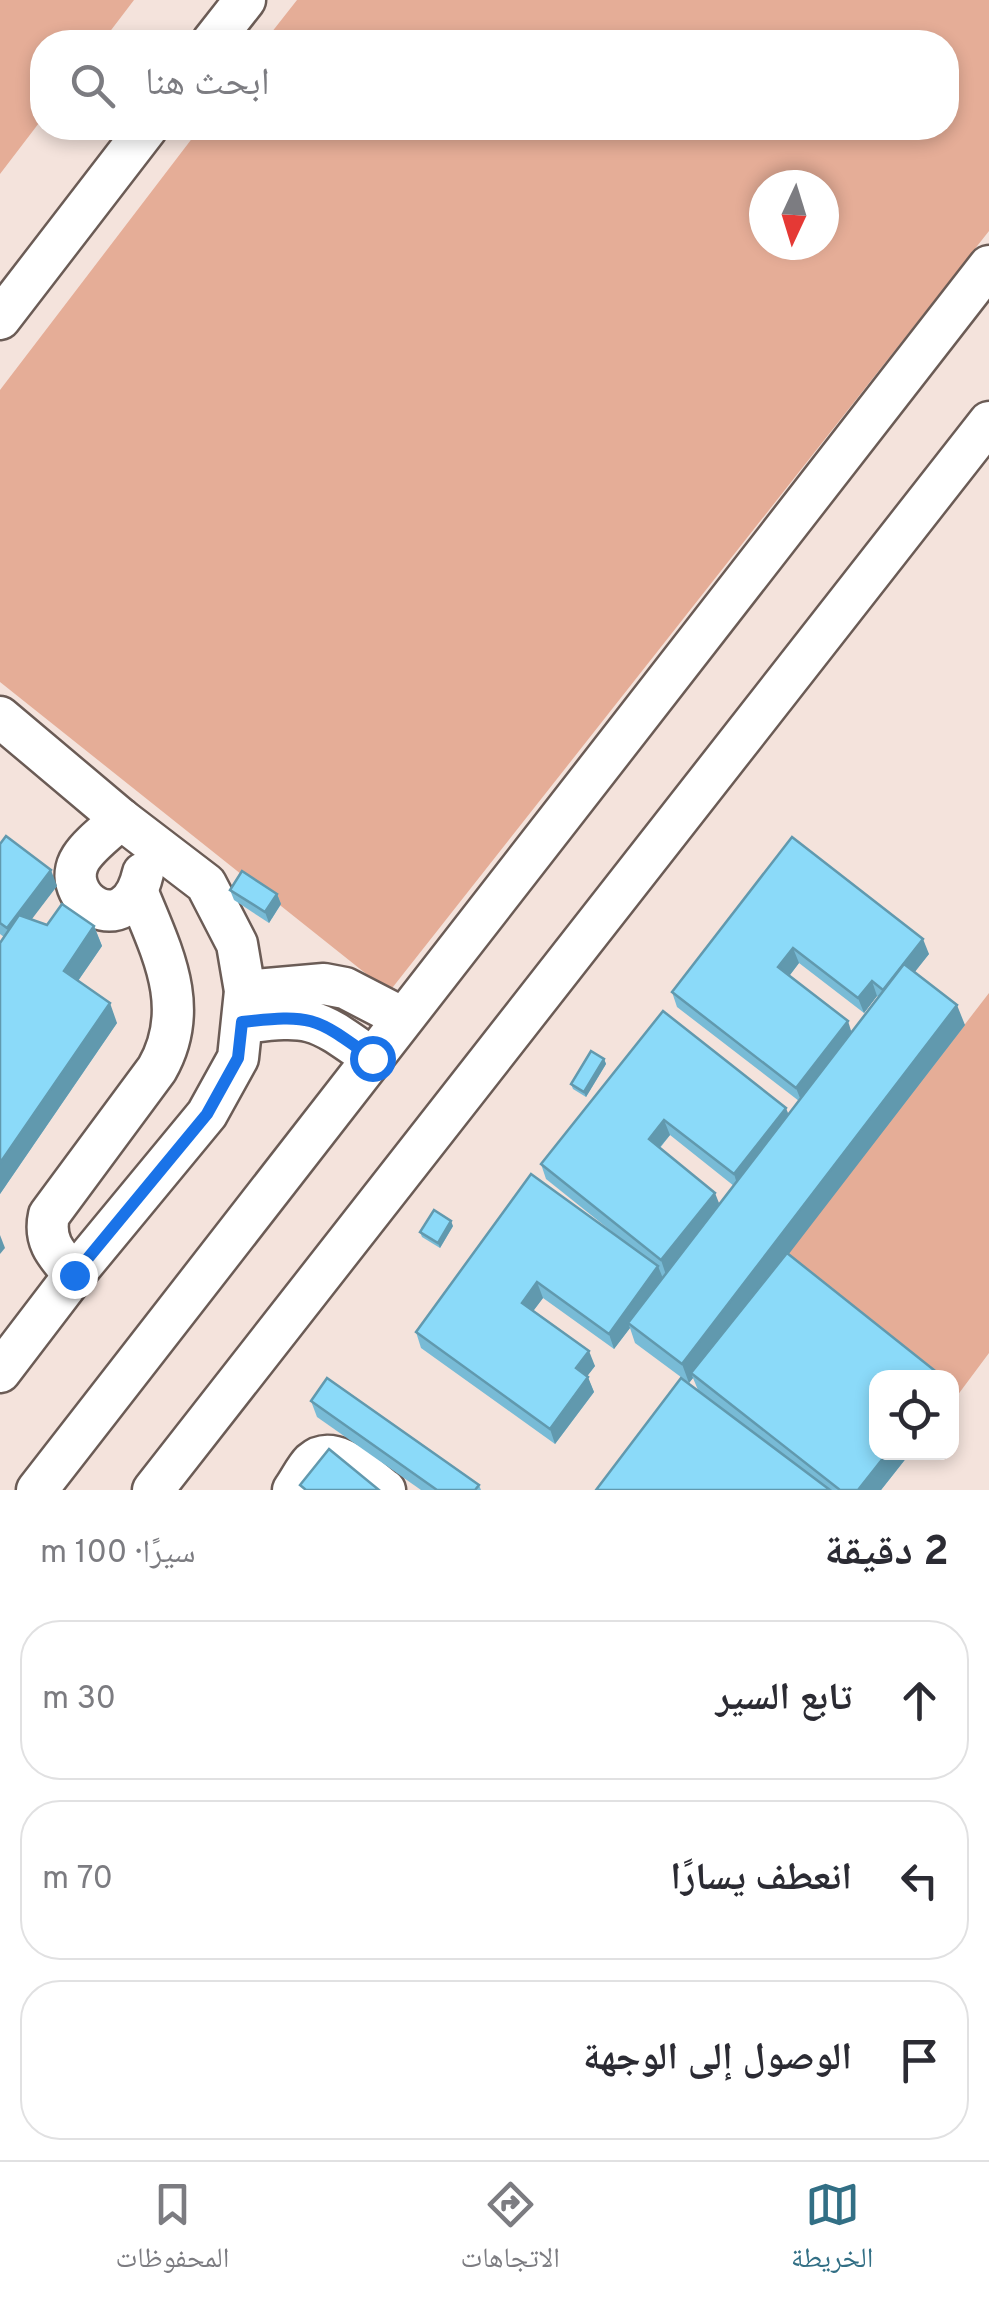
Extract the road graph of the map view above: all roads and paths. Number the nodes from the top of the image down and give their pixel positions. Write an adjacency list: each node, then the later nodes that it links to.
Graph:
1 (245, 0): 2 (street)
2 (221, 30)
3 (138, 140): 5 (street)
4 (989, 266): 11 (street)
5 (0, 319)
6 (989, 422): 16 (street)
7 (0, 717): 8 (street)
8 (135, 829): 9 (street); 9 (street); 10 (street)
9 (138, 894): 13 (street)
10 (244, 1007): 11 (street); 12 (street); 13 (street)
11 (402, 1018): 12 (street)
12 (372, 1058): 15 (street)
13 (74, 1275): 14 (street)
14 (0, 1372)
15 (37, 1490)
16 (154, 1490)
17 (293, 1490): 18 (street)
18 (385, 1490)

